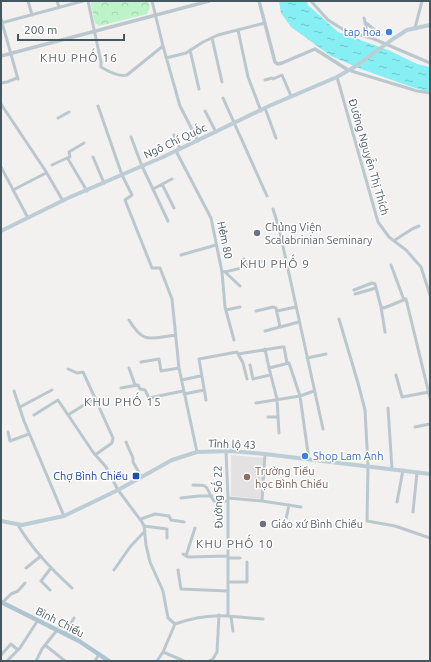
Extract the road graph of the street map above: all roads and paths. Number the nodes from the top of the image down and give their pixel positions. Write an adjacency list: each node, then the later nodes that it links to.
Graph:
1 (28, 1): 12 (street)
2 (57, 1): 10 (street)
3 (83, 1): 10 (street)
4 (88, 1): 18 (street)
5 (152, 1): 11 (street)
6 (209, 1): 11 (street)
7 (259, 1): 14 (street)
8 (311, 1): 20 (street)
9 (422, 1): 16 (street)
10 (59, 7): 12 (street)
11 (156, 14): 18 (street); 23 (street)
12 (32, 15): 13 (street)
13 (1, 21): 25 (street)
14 (265, 23): 17 (street); 29 (street)
15 (430, 25): 16 (main road, Ngô Chí Quốc)
16 (415, 28): 22 (main road, Ngô Chí Quốc)
17 (238, 30): 21 (street); 40 (street)
18 (95, 32): 23 (street); 25 (street)
19 (381, 35): 20 (street)
20 (368, 37): 22 (street)
21 (212, 38): 24 (street); 33 (street)
22 (384, 45): 28 (street); 29 (main road, Ngô Chí Quốc)
23 (163, 46): 27 (street)
24 (190, 50): 27 (street); 34 (street)
25 (10, 54): 26 (street); 32 (street)
26 (1, 56)
27 (166, 58): 49 (street)
28 (430, 63)
29 (348, 70): 30 (main road, Ngô Chí Quốc); 35 (street)
30 (336, 77): 36 (main road, Ngô Chí Quốc); 73 (street, Đường Nguyễn Thị Thích)
31 (264, 80): 36 (street)
32 (1, 82)
33 (222, 82)
34 (199, 89)
35 (430, 93)
36 (292, 96): 40 (main road, Ngô Chí Quốc)
37 (223, 98): 44 (street)
38 (1, 104): 57 (street)
39 (98, 106): 58 (street)
40 (263, 109): 44 (main road, Ngô Chí Quốc); 48 (street)
41 (205, 111): 45 (street)
42 (69, 112): 43 (street)
43 (58, 118)
44 (234, 123): 45 (main road, Ngô Chí Quốc); 65 (street)
45 (216, 132): 49 (main road, Ngô Chí Quốc)
46 (174, 135): 51 (street, Hẻm 80)
47 (132, 137): 55 (street)
48 (276, 138)
49 (198, 141): 51 (main road, Ngô Chí Quốc)
50 (84, 143): 53 (street)
51 (178, 150): 55 (main road, Ngô Chí Quốc); 74 (street, Hẻm 80)
52 (93, 157): 60 (street)
53 (67, 158): 54 (street); 64 (street)
54 (52, 165)
55 (142, 166): 58 (main road, Ngô Chí Quốc); 62 (street)
56 (1, 167): 63 (street)
57 (46, 173): 63 (street); 66 (street)
58 (122, 175): 60 (main road, Ngô Chí Quốc); 101 (street)
59 (172, 179): 61 (street)
60 (104, 183): 64 (main road, Ngô Chí Quốc)
61 (162, 184): 62 (street); 67 (street)
62 (153, 189): 70 (street)
63 (13, 190): 69 (street)
64 (87, 191): 66 (main road, Ngô Chí Quốc)
65 (267, 196)
66 (63, 201): 69 (main road, Ngô Chí Quốc)
67 (174, 208)
68 (273, 210): 90 (street)
69 (28, 218): 72 (main road, Ngô Chí Quốc)
70 (168, 221)
71 (419, 226): 73 (street)
72 (1, 232)
73 (394, 240): 82 (street, Đường Nguyễn Thị Thích)
74 (216, 245): 75 (street); 80 (street, Hẻm 80)
75 (181, 255)
76 (244, 259): 79 (street)
77 (264, 261): 79 (street)
78 (391, 265): 88 (street)
79 (246, 266): 80 (street)
80 (223, 272): 83 (street); 92 (street, Hẻm 80)
81 (430, 275): 82 (street)
82 (425, 277): 87 (street, Đường Nguyễn Thị Thích)
83 (240, 286)
84 (376, 288): 85 (street); 86 (street); 91 (street)
85 (354, 290)
86 (355, 294)
87 (430, 295)
88 (404, 300): 91 (street); 126 (street)
89 (240, 307): 92 (street)
90 (296, 307): 94 (street); 97 (street)
91 (381, 307): 100 (street)
92 (226, 310): 102 (street, Hẻm 80)
93 (256, 311): 94 (street)
94 (278, 311): 98 (street)
95 (339, 319): 151 (street)
96 (129, 320): 101 (street)
97 (299, 322): 98 (street); 106 (street)
98 (280, 327): 99 (street)
99 (265, 331)
100 (385, 332)
101 (176, 335): 111 (street)
102 (234, 340)
103 (265, 349): 104 (street); 108 (street); 112 (street)
104 (238, 354): 116 (street); 117 (street)
105 (326, 354): 106 (street)
106 (307, 358): 124 (street)
107 (141, 362): 111 (street)
108 (287, 363): 112 (street); 127 (street)
109 (250, 365): 115 (street)
110 (129, 368): 119 (street)
111 (179, 368): 118 (street)
112 (269, 368): 115 (street)
113 (68, 369): 128 (street)
114 (396, 374): 126 (street)
115 (270, 375): 130 (street)
116 (202, 377): 118 (street); 122 (street)
117 (247, 379)
118 (182, 380): 125 (street)
119 (135, 385): 120 (street); 125 (street)
120 (121, 388)
121 (52, 390): 133 (street)
122 (204, 390): 125 (street); 131 (street)
123 (14, 391): 133 (street)
124 (314, 391): 127 (street); 141 (street)
125 (184, 392): 147 (street)
126 (429, 392): 129 (street)
127 (300, 396): 130 (street); 150 (street)
128 (95, 398): 136 (street); 149 (street)
129 (430, 398)
130 (277, 399): 132 (street); 138 (street)
131 (206, 400)
132 (256, 403)
133 (20, 407): 144 (street)
134 (388, 408): 152 (street)
135 (34, 415): 136 (street)
136 (68, 415): 149 (street)
137 (268, 416): 138 (street)
138 (278, 417): 143 (street)
139 (430, 424): 140 (street)
140 (414, 427)
141 (323, 429)
142 (8, 432): 144 (street)
143 (279, 433)
144 (29, 434): 167 (street)
145 (126, 442): 156 (street)
146 (226, 451): 147 (main road, Tỉnh lộ 43); 148 (main road, Tỉnh lộ 43); 161 (street, Đường Số 22)
147 (197, 452): 156 (main road, Tỉnh lộ 43)
148 (265, 454): 150 (main road, Tỉnh lộ 43); 162 (street)
149 (95, 455): 158 (street)
150 (309, 460): 151 (main road, Tỉnh lộ 43)
151 (368, 466): 152 (main road, Tỉnh lộ 43); 177 (street)
152 (392, 469): 153 (main road, Tỉnh lộ 43)
153 (403, 470): 154 (main road, Tỉnh lộ 43); 163 (street)
154 (417, 472): 155 (main road, Tỉnh lộ 43); 166 (street)
155 (430, 474)
156 (141, 476): 158 (main road, Tỉnh lộ 43)
157 (193, 485): 159 (street)
158 (118, 490): 167 (main road, Tỉnh lộ 43); 168 (street)
159 (212, 496): 160 (street); 161 (street)
160 (181, 498)
161 (228, 500): 162 (street); 181 (street, Đường Số 22)
162 (262, 501): 164 (street)
163 (397, 502)
164 (289, 505): 165 (street); 169 (street)
165 (301, 507)
166 (413, 512)
167 (64, 516): 172 (main road, Tỉnh lộ 43)
168 (141, 519): 171 (street); 173 (street)
169 (286, 520)
170 (1, 521): 172 (main road, Tỉnh lộ 43)
171 (184, 522)
172 (18, 525): 179 (street)
173 (144, 526): 175 (street); 176 (street)
174 (195, 528): 180 (street)
175 (145, 531): 186 (street); 199 (street)
176 (168, 538)
177 (430, 538)
178 (183, 554): 180 (street)
179 (41, 556): 184 (street); 185 (street)
180 (186, 556): 181 (street)
181 (228, 557): 182 (street); 188 (street, Đường Số 22)
182 (240, 558)
183 (247, 562): 188 (street)
184 (26, 568)
185 (52, 568): 190 (street); 191 (street)
186 (114, 570)
187 (178, 570): 192 (street)
188 (228, 582): 192 (street, Đường Số 22)
189 (25, 583): 193 (street)
190 (72, 588)
191 (50, 590)
192 (228, 590): 195 (street, Đường Số 22)
193 (2, 602): 198 (main road, Bình Chiểu)
194 (219, 615): 195 (street); 199 (street); 215 (street)
195 (230, 616): 197 (street); 201 (street, Đường Số 22)
196 (74, 618): 202 (street)
197 (263, 619)
198 (38, 620): 200 (main road, Bình Chiểu); 204 (street)
199 (175, 624): 205 (street)
200 (57, 630): 202 (main road, Bình Chiểu); 203 (street)
201 (233, 631)
202 (65, 634): 206 (main road, Bình Chiểu)
203 (45, 645): 209 (street); 210 (street)
204 (18, 650): 207 (street); 208 (street)
205 (163, 652): 213 (street); 214 (street)
206 (100, 654): 211 (street); 212 (main road, Bình Chiểu)
207 (1, 655)
208 (7, 661)
209 (36, 661)
210 (65, 661)
211 (95, 661)
212 (109, 661)
213 (157, 661)
214 (184, 661)
215 (209, 661)

